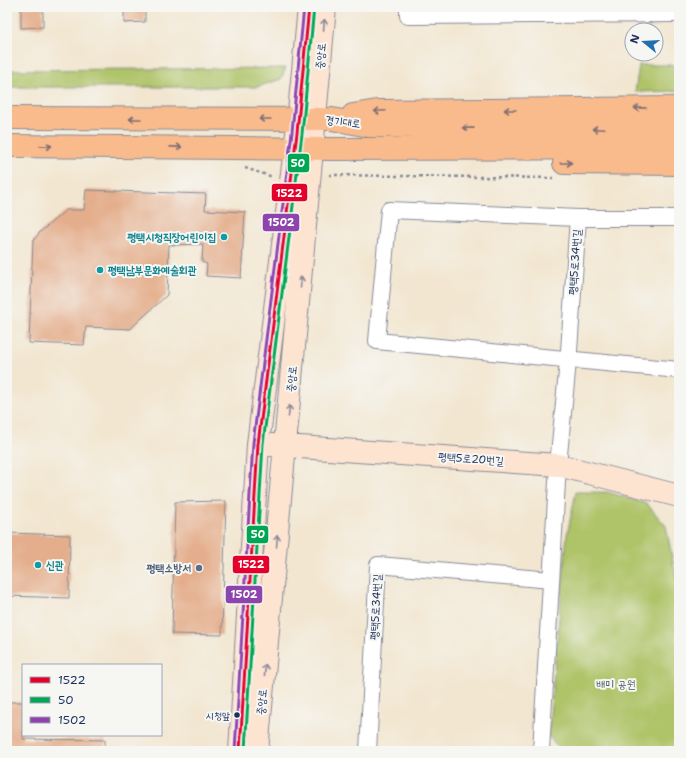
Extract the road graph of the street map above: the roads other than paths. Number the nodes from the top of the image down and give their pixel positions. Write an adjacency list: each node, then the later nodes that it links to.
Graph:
1 (309, 7): 8 (main road, 중앙로)
2 (325, 7): 8 (main road, 중앙로, one-way to 2)
3 (408, 7): 4 (street)
4 (648, 11): 5 (street)
5 (679, 14)
6 (679, 108): 8 (main road, one-way to 8)
7 (7, 118): 8 (main road, 경기대로, one-way to 7)
8 (315, 119): 9 (main road, 경기대로, one-way to 8); 12 (main road, 중앙로)
9 (679, 128)
10 (7, 146): 12 (main road, one-way to 12)
11 (679, 148): 12 (main road)
12 (313, 149): 13 (main road, one-way to 13); 14 (main road, 중앙로)
13 (679, 164)
14 (300, 180): 19 (main road, 중앙로); 20 (main road, 중앙로, one-way to 14)
15 (578, 218): 16 (street, 평택5로34번길); 17 (street, 평택5로34번길); 17 (street)
16 (679, 218)
17 (568, 359): 18 (street); 21 (street, 평택5로34번길)
18 (679, 370)
19 (258, 444): 20 (main road, 평택5로20번길); 24 (main road, 중앙로)
20 (286, 446): 21 (main road, 평택5로20번길); 25 (main road, 중앙로, one-way to 20)
21 (558, 465): 22 (main road, 평택5로20번길); 23 (street, 평택5로34번길)
22 (679, 496)
23 (551, 580): 26 (street, 평택5로34번길); 27 (street, 평택5로34번길)
24 (240, 751)
25 (258, 751)
26 (368, 751)
27 (541, 751)

